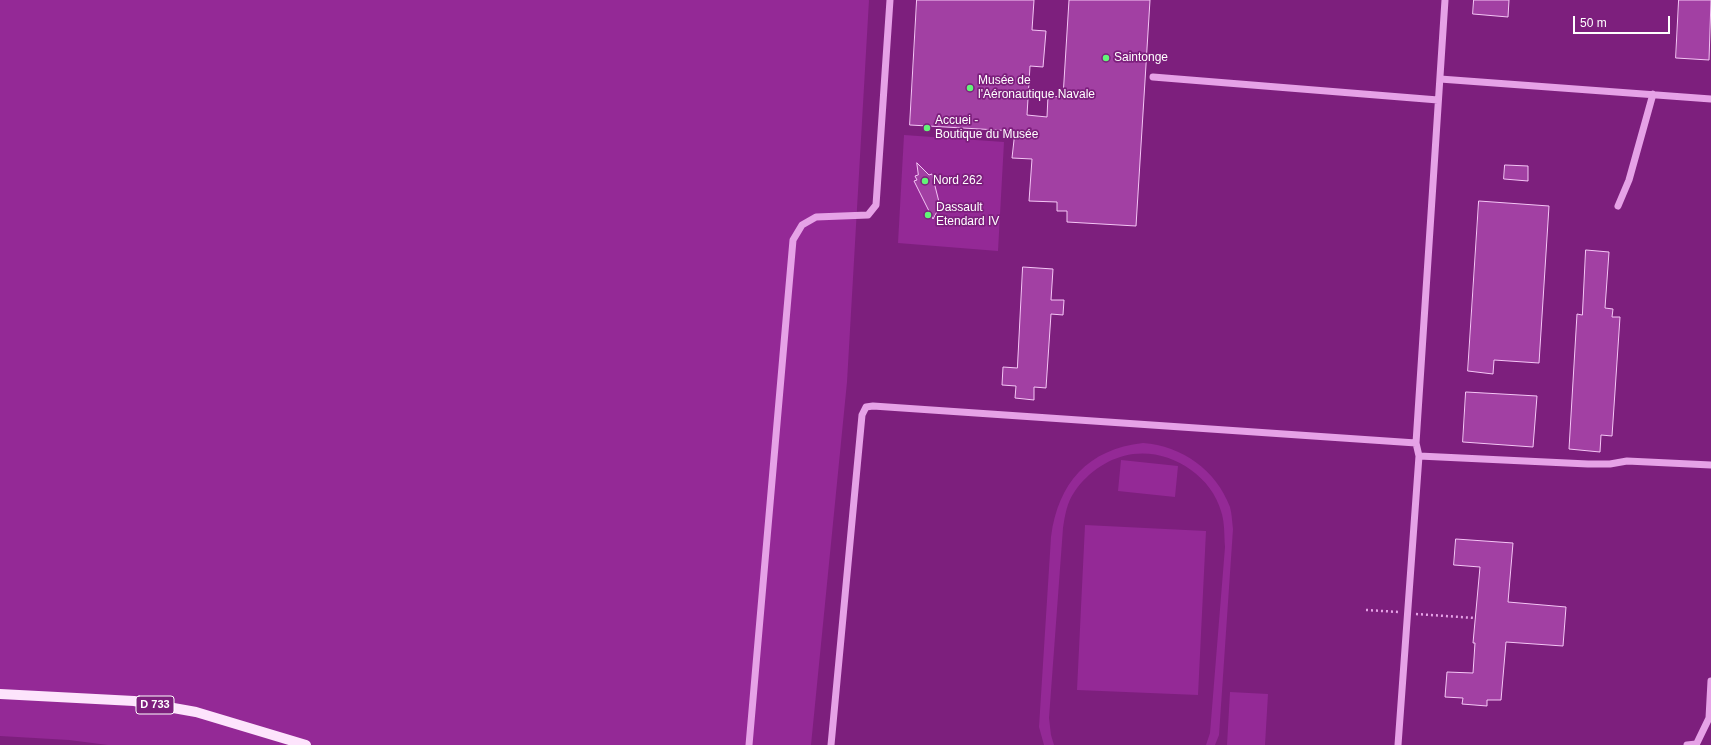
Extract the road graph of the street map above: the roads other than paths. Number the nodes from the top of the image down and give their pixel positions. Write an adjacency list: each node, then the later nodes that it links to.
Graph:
1 (890, 0): 16 (street)
2 (1445, 0): 4 (street)
3 (1153, 77): 7 (street)
4 (1440, 79): 5 (street); 7 (street)
5 (1653, 94): 6 (street); 8 (street)
6 (1711, 99)
7 (1438, 100): 9 (street)
8 (1618, 206)
9 (1416, 443): 10 (street); 17 (street)
10 (1419, 456): 11 (street); 18 (street)
11 (1711, 465)
12 (1711, 681): 14 (street)
13 (0, 694): 15 (main road, D 733)
14 (1696, 744): 19 (street)
15 (306, 745)
16 (749, 745)
17 (831, 745)
18 (1398, 745)
19 (1687, 745)

